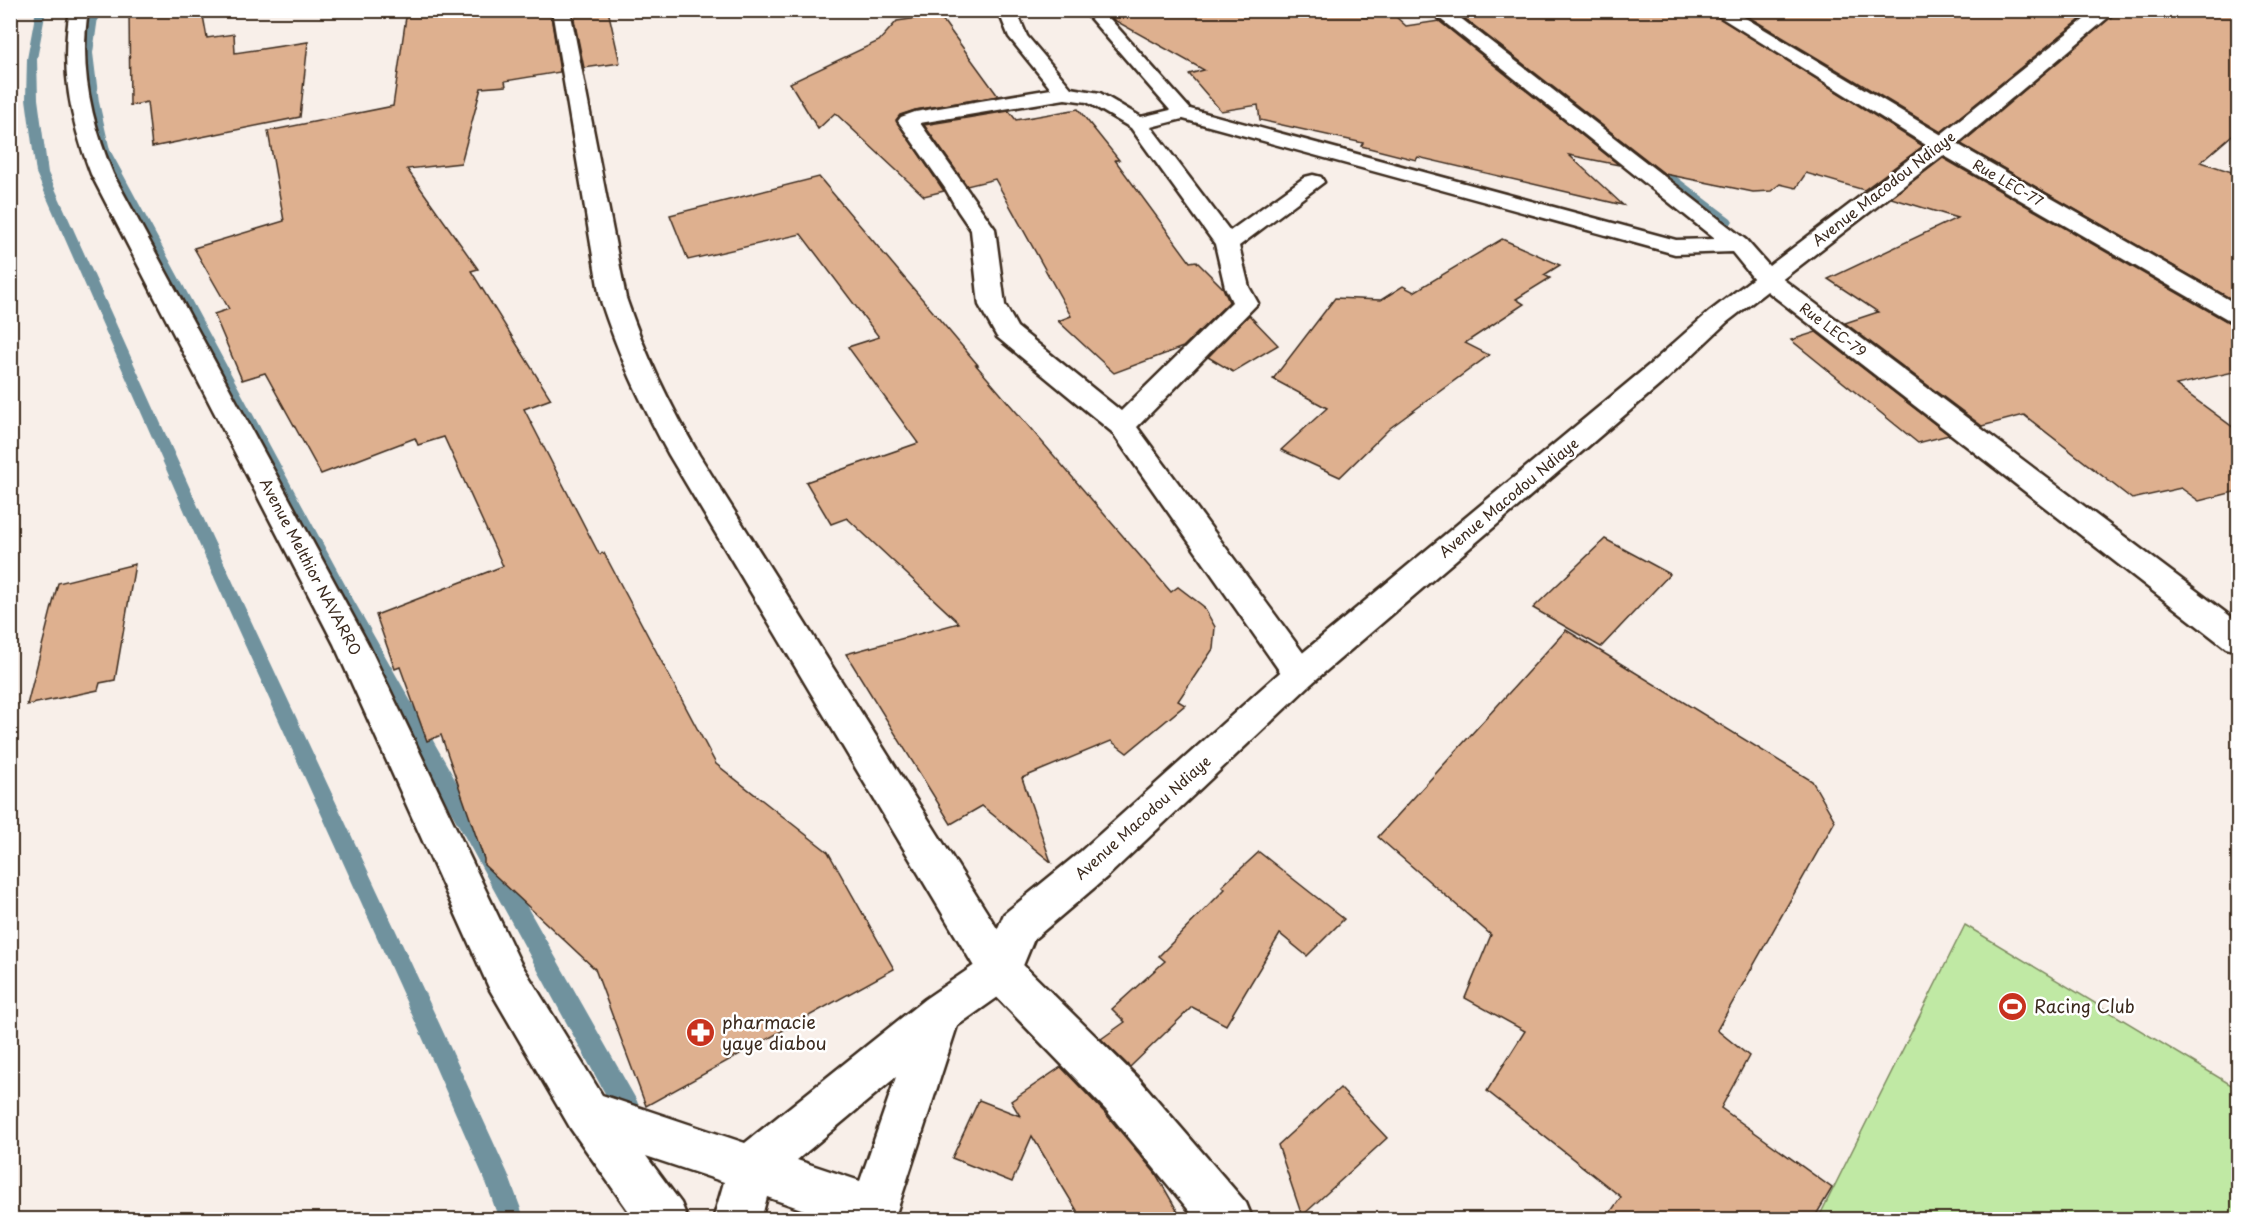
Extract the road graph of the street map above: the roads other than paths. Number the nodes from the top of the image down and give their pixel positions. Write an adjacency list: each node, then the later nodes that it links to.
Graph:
1 (79, 10): 22 (street, Avenue Melthior NAVARRO)
2 (561, 10): 20 (street)
3 (1007, 10): 8 (street)
4 (1092, 10): 9 (street)
5 (1438, 10): 14 (street, Rue LEC-79)
6 (1718, 10): 11 (street, Rue LEC-77)
7 (2108, 10): 11 (street, Avenue Macodou Ndiaye)
8 (1065, 93): 10 (street); 17 (street)
9 (1183, 113): 10 (street); 14 (street)
10 (1138, 124): 13 (street)
11 (1941, 145): 15 (street, Avenue Macodou Ndiaye); 16 (street, Rue LEC-77)
12 (1313, 182): 13 (street)
13 (1227, 244): 17 (street)
14 (1737, 245): 15 (street, Rue LEC-79)
15 (1767, 279): 18 (street, Rue LEC-79); 19 (street, Avenue Macodou Ndiaye)
16 (2238, 315)
17 (1122, 426): 19 (street)
18 (2238, 639)
19 (1300, 674): 20 (street, Avenue Macodou Ndiaye)
20 (1000, 971): 21 (street); 27 (street)
21 (940, 1012): 23 (street); 24 (street)
22 (586, 1113): 23 (street); 25 (street, Avenue Melthior NAVARRO)
23 (751, 1168): 24 (street); 26 (street)
24 (871, 1214)
25 (664, 1220)
26 (737, 1220)
27 (1229, 1220)

